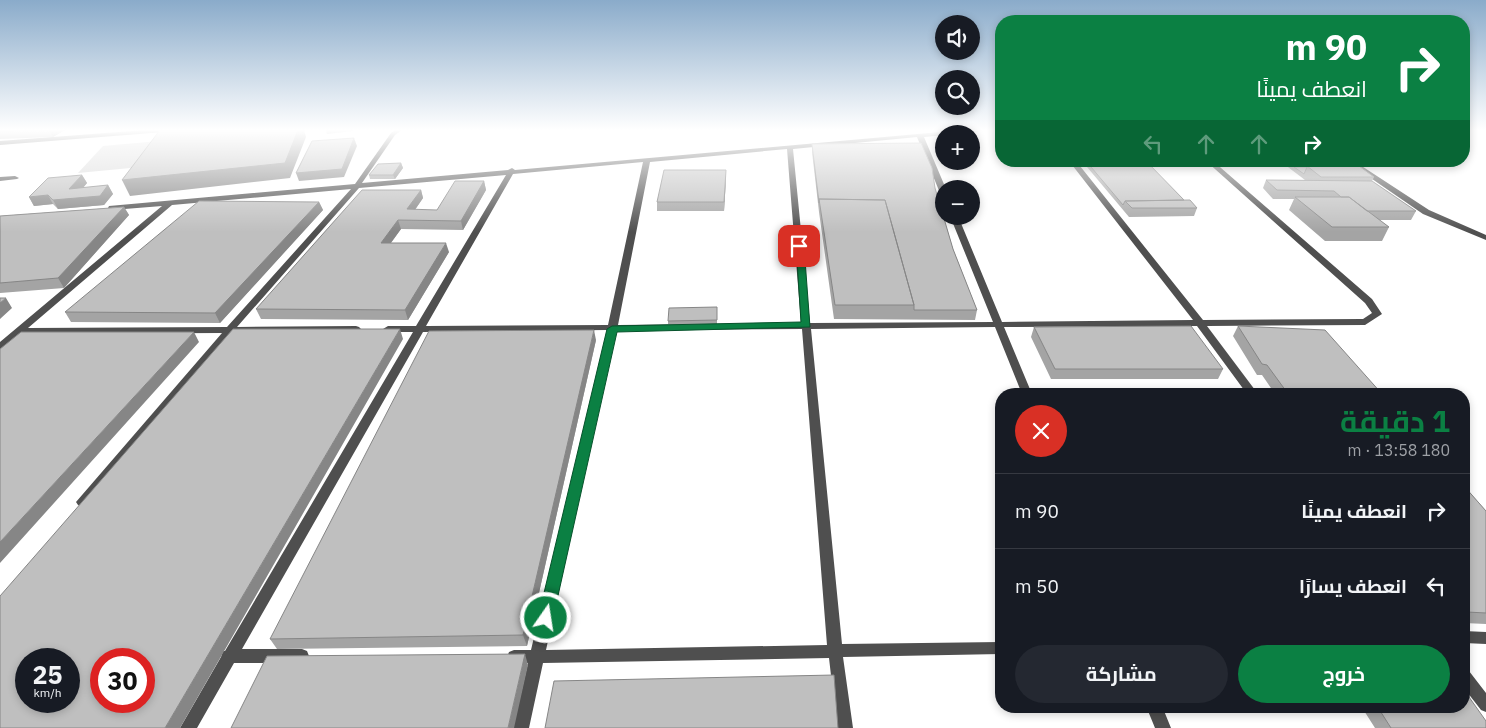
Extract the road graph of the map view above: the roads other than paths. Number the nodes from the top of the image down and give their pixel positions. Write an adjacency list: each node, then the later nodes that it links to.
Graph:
1 (372, 164): 13 (street)
2 (593, 164): 9 (street)
3 (646, 164): 22 (street)
4 (792, 164): 19 (street)
5 (932, 164): 12 (street)
6 (1077, 167): 18 (street)
7 (1216, 167): 18 (street)
8 (1358, 167): 17 (street)
9 (512, 170): 13 (street); 23 (street)
10 (15, 178): 11 (street)
11 (0, 179)
12 (939, 180)
13 (357, 186): 14 (street); 21 (street)
14 (170, 203): 15 (street); 24 (street)
15 (104, 209)
16 (958, 225): 20 (street)
17 (1486, 238)
18 (1200, 323): 20 (street); 27 (street)
19 (806, 325): 20 (street); 22 (street); 32 (street)
20 (999, 325): 26 (street)
21 (231, 328): 23 (street); 24 (street); 28 (street)
22 (612, 329): 23 (street); 36 (street)
23 (419, 330): 33 (street)
24 (19, 331): 25 (street)
25 (0, 347)
26 (1025, 388)
27 (1249, 388)
28 (77, 508)
29 (1470, 637): 30 (street)
30 (1486, 638)
31 (995, 648): 32 (street)
32 (836, 651): 36 (street); 42 (street)
33 (228, 656): 34 (street); 40 (street)
34 (318, 656)
35 (497, 657): 36 (street)
36 (537, 657): 41 (street)
37 (1470, 684): 38 (street)
38 (1486, 705)
39 (1157, 713): 43 (street)
40 (188, 728)
41 (521, 728)
42 (845, 728)
43 (1163, 728)

